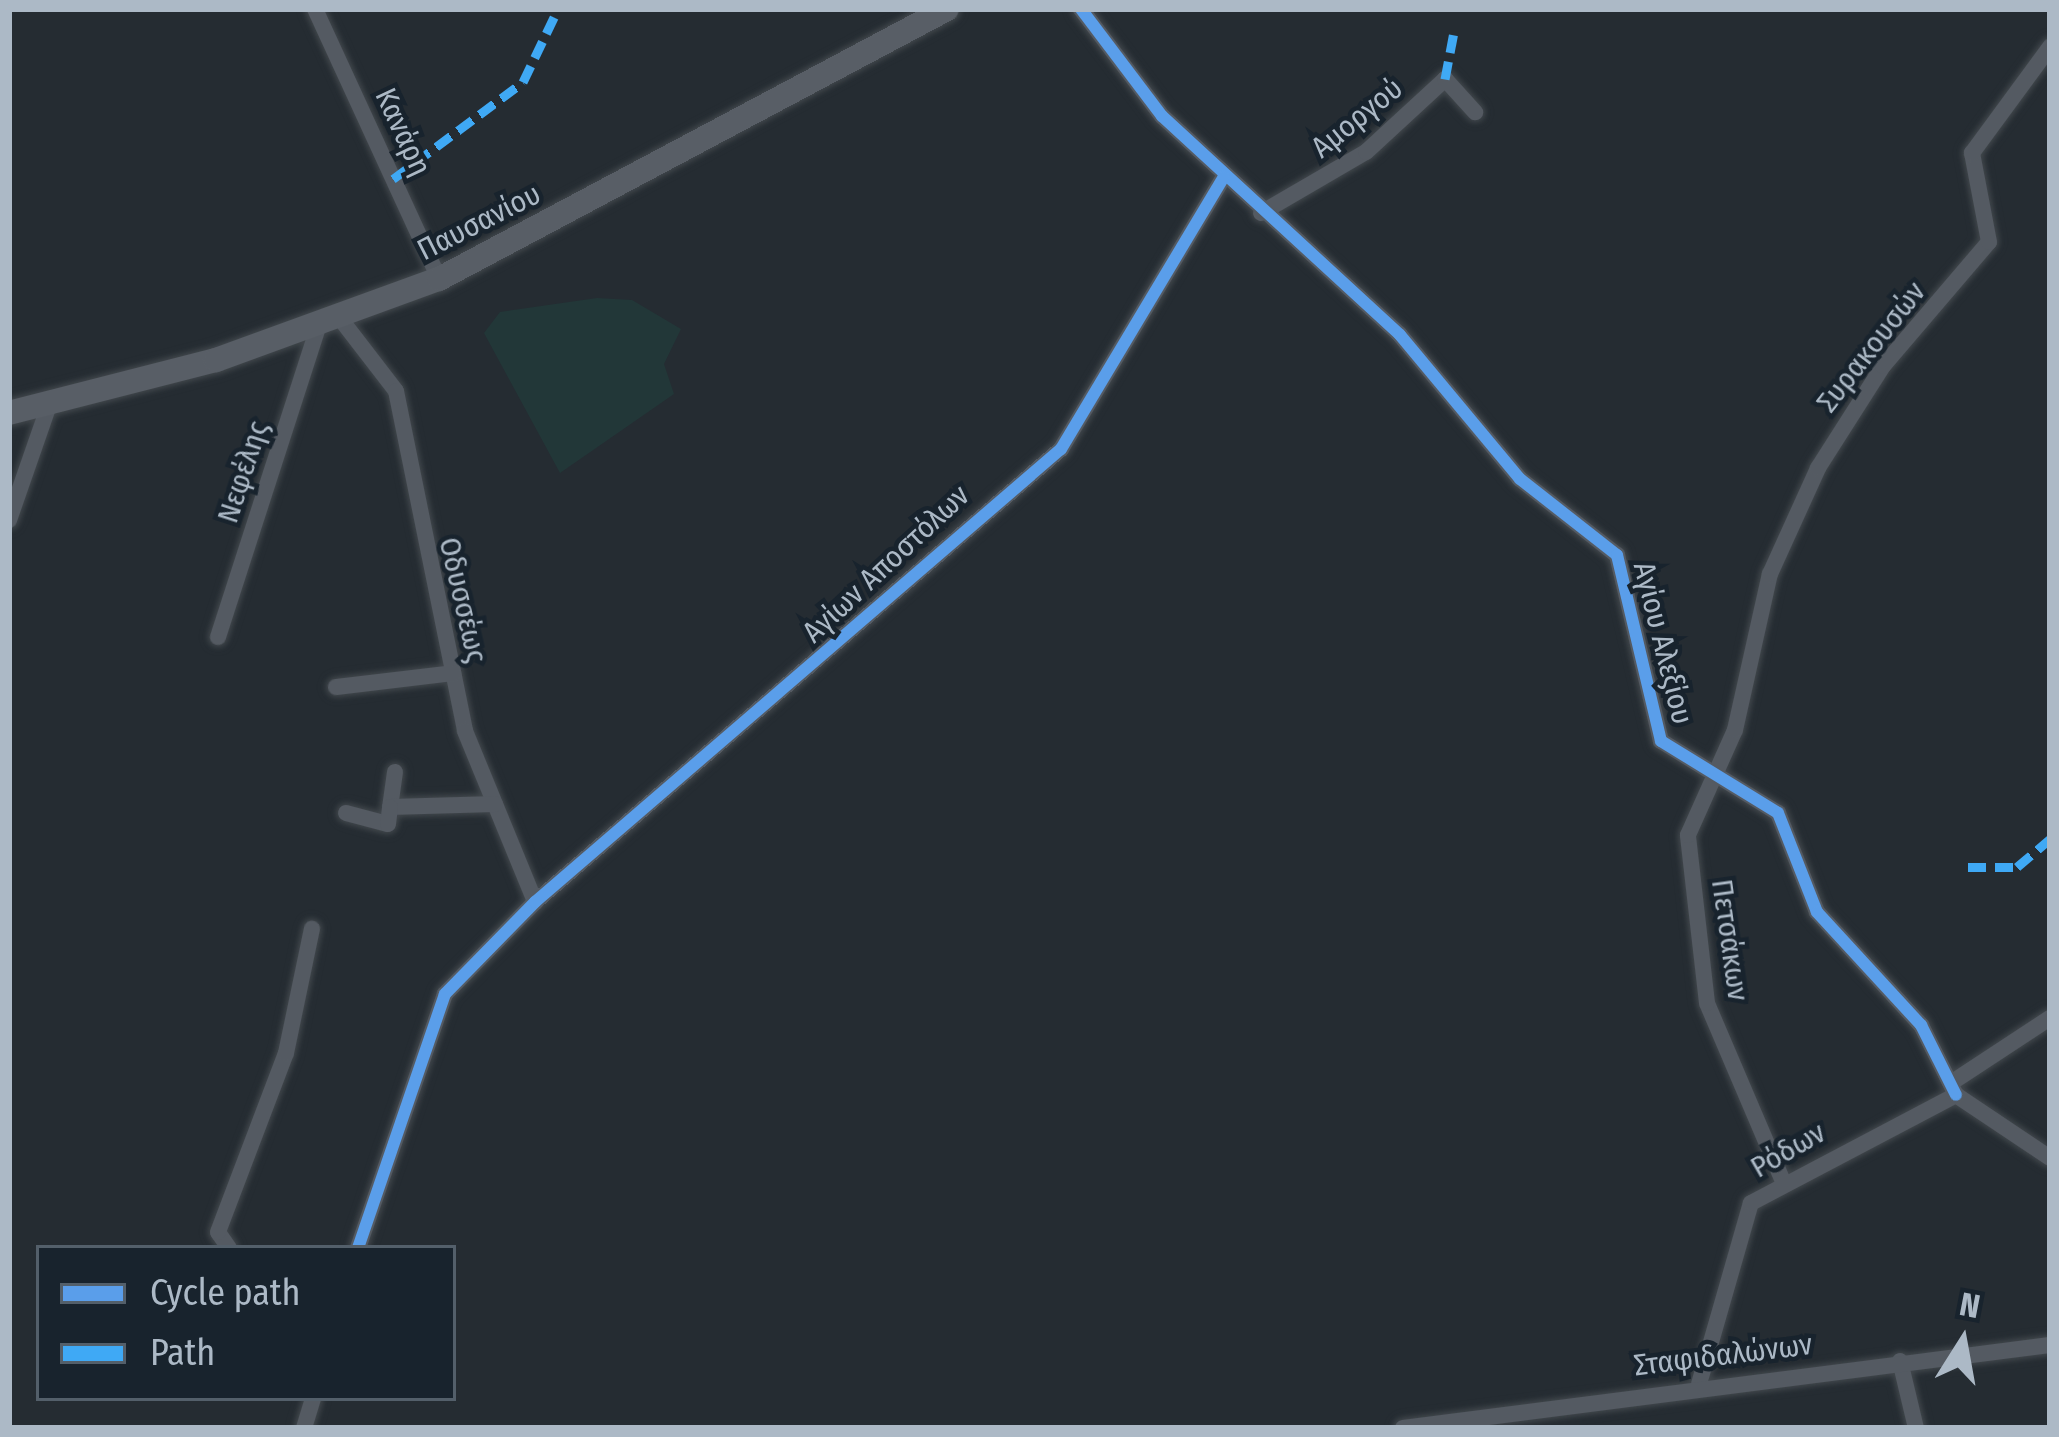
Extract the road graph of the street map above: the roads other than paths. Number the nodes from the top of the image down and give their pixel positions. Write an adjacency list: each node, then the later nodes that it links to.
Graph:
1 (315, 9): 8 (street, Κανάρη)
2 (947, 9): 8 (street, Παυσανίου)
3 (1082, 9): 6 (street, Αγίου Αλεξίου)
4 (2050, 47): 17 (street, Συρακουσών)
5 (1475, 112): 7 (street, Αμοργού)
6 (1224, 177): 7 (street, Αγίου Αλεξίου); 21 (street, Αγίων Αποστόλων)
7 (1261, 213): 17 (street, Αγίου Αλεξίου)
8 (439, 279): 9 (street, Παυσανίου)
9 (329, 321): 10 (street, Παυσανίου); 13 (street, Νεφέλης); 14 (street, Οδυσσέως)
10 (49, 405): 11 (street, Παυσανίου); 12 (street)
11 (9, 412)
12 (9, 520)
13 (218, 637)
14 (453, 673): 15 (street); 18 (street, Οδυσσέως)
15 (336, 687)
16 (395, 772): 19 (street)
17 (1718, 774): 24 (street, Αγίου Αλεξίου); 26 (street, Πετσάκων)
18 (495, 804): 19 (street); 21 (street, Οδυσσέως)
19 (390, 807): 20 (street)
20 (346, 813)
21 (535, 902): 28 (street, Αγίων Αποστόλων)
22 (312, 929): 27 (street)
23 (2050, 1018): 24 (street, Ρόδων)
24 (1957, 1087): 25 (street, Αγίου Αλεξίου); 26 (street, Ρόδων)
25 (2050, 1158)
26 (1782, 1179): 31 (street, Ρόδων)
27 (227, 1245)
28 (359, 1245)
29 (2050, 1345): 30 (street, Σταφιδαλώνων)
30 (1900, 1361): 31 (street, Σταφιδαλώνων); 33 (street)
31 (1700, 1384): 32 (street, Σταφιδαλώνων)
32 (1403, 1428)
33 (1916, 1428)

